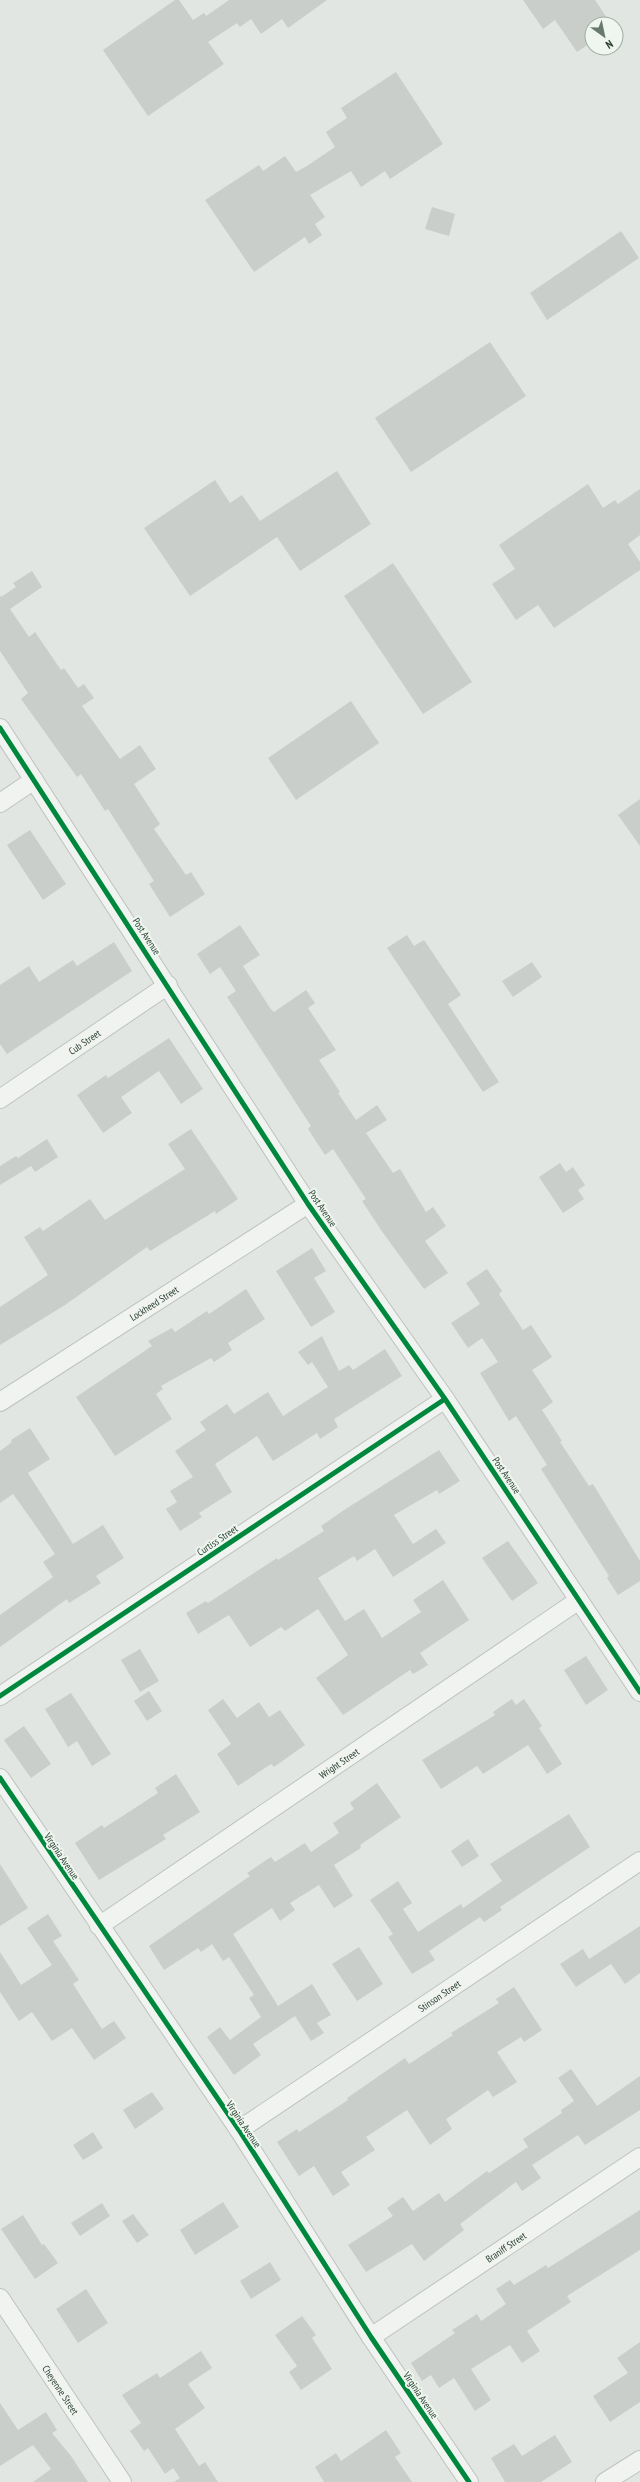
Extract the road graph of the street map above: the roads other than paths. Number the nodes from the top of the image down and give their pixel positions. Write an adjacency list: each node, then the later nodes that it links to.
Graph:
1 (0, 728): 2 (street, Post Avenue)
2 (34, 780): 3 (street); 4 (street, Post Avenue)
3 (0, 803)
4 (168, 985): 5 (street, Cub Street); 6 (street, Post Avenue)
5 (0, 1099)
6 (308, 1204): 7 (street, Post Avenue); 8 (street, Lockheed Street)
7 (445, 1399): 9 (street, Post Avenue); 11 (street, Curtiss Street)
8 (0, 1402)
9 (579, 1600): 10 (street, Post Avenue); 14 (street, Wright Street)
10 (640, 1692)
11 (0, 1696)
12 (0, 1778): 14 (street, Virginia Avenue)
13 (640, 1861): 15 (street, Stinson Street)
14 (99, 1926): 15 (street, Virginia Avenue)
15 (239, 2130): 18 (street, Virginia Avenue)
16 (640, 2157): 18 (street, Braniff Street)
17 (0, 2298): 20 (street, Cheyenne Street)
18 (371, 2337): 21 (street, Virginia Avenue)
19 (640, 2460): 22 (street)
20 (122, 2482)
21 (469, 2482)
22 (605, 2482)

